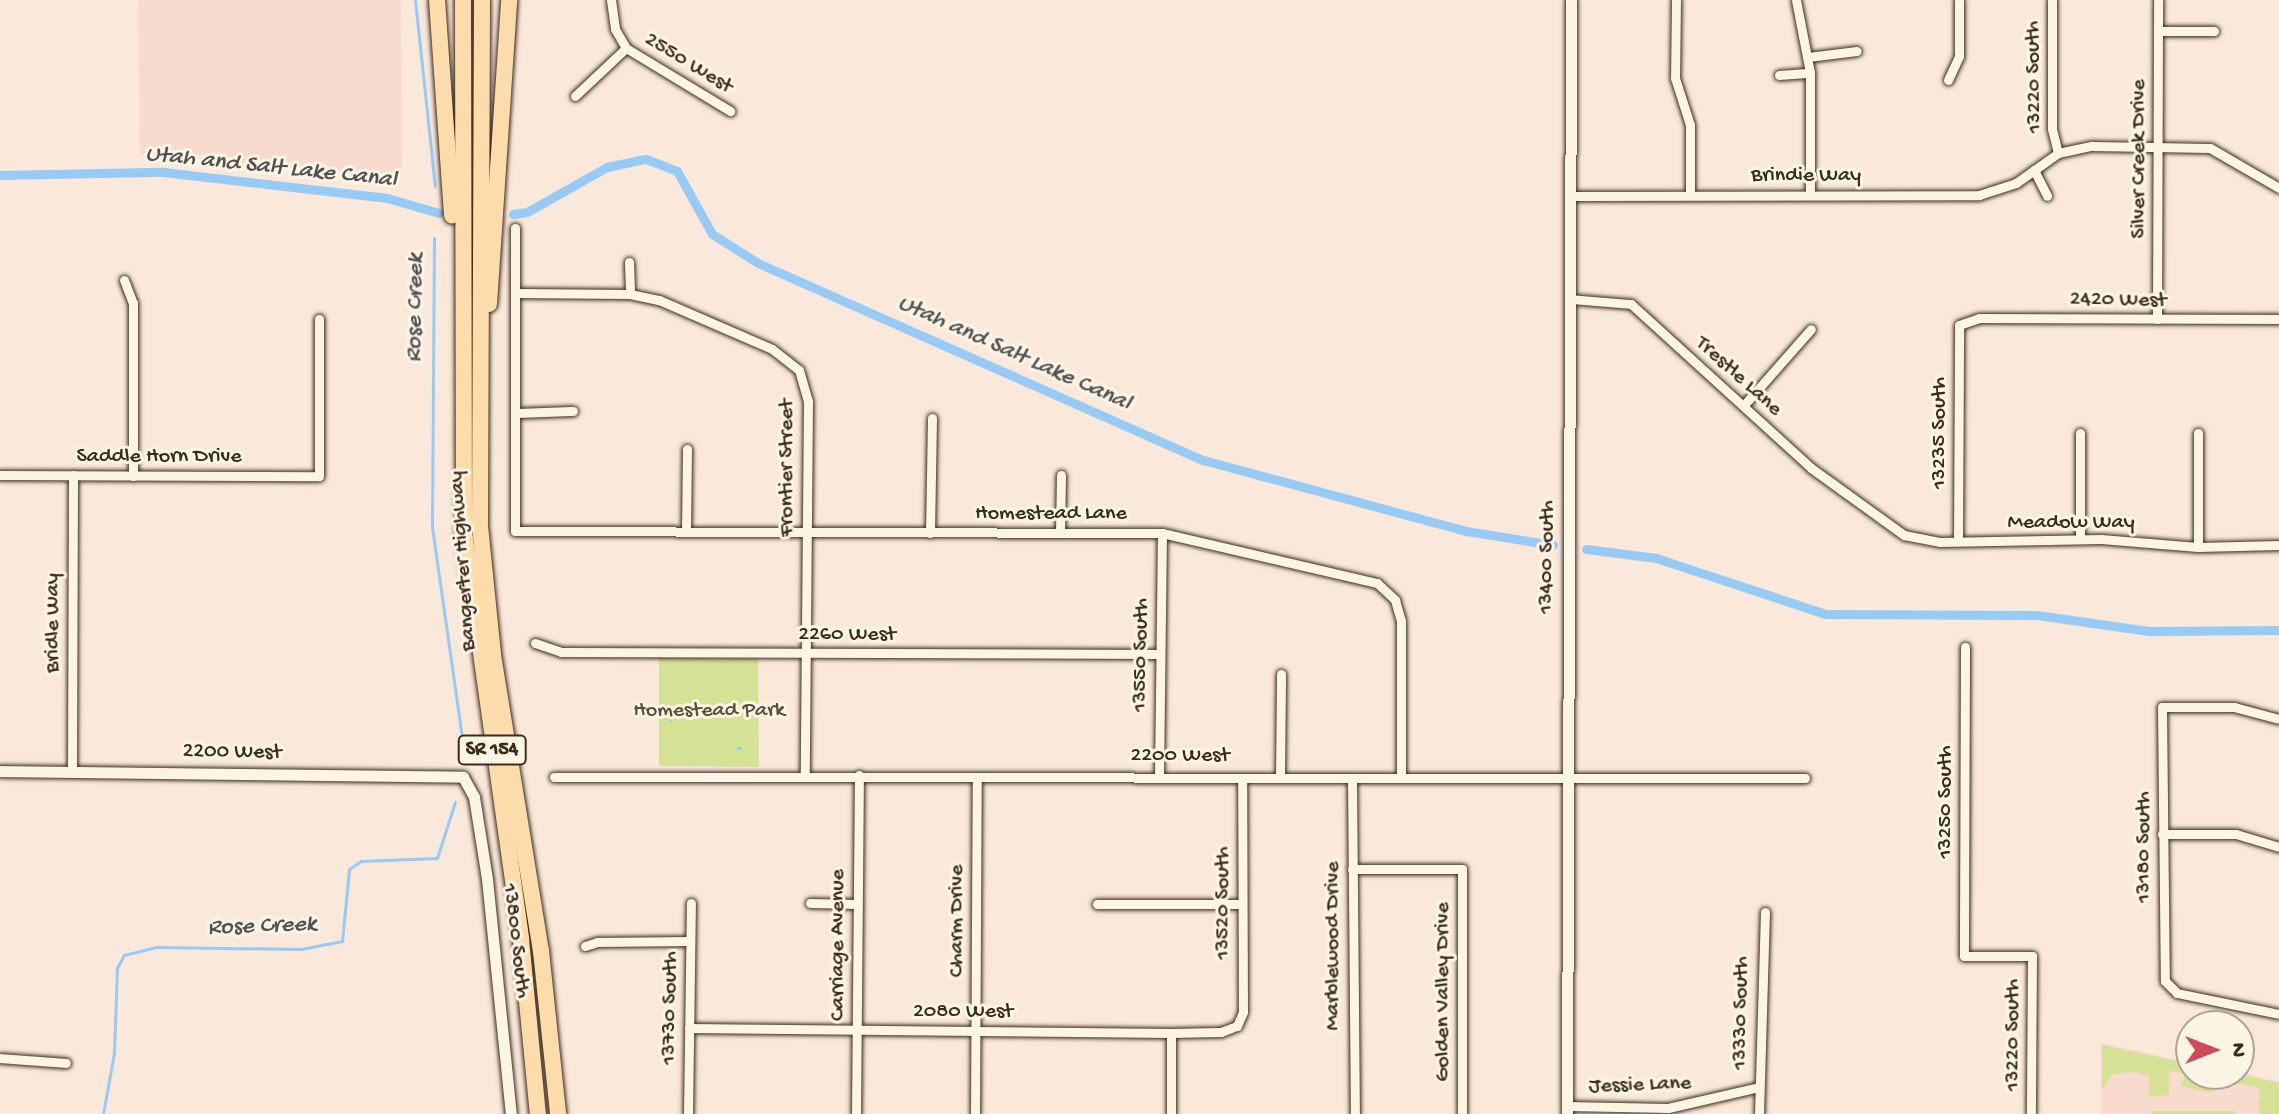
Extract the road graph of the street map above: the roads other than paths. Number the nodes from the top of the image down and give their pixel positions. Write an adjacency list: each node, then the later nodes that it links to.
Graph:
1 (437, 0): 41 (highway)
2 (463, 0): 41 (highway, Bangerter Highway / SR 154)
3 (482, 0): 48 (highway, Bangerter Highway / SR 154)
4 (509, 0): 48 (highway)
5 (611, 0): 14 (street)
6 (1571, 0): 28 (street, 13400 South)
7 (1676, 0): 26 (street)
8 (1796, 0): 16 (street)
9 (1959, 0): 19 (street)
10 (2052, 0): 23 (street, 13220 South)
11 (2158, 0): 12 (street, Silver Creek Drive)
12 (2158, 31): 13 (street); 22 (street, Silver Creek Drive)
13 (2214, 31)
14 (626, 48): 20 (street); 21 (street, 2550 West)
15 (1857, 51): 16 (street)
16 (1808, 57): 17 (street)
17 (1810, 73): 18 (street); 27 (street)
18 (1779, 75)
19 (1948, 80)
20 (575, 96)
21 (730, 111)
22 (2157, 146): 23 (street, Brindie Way); 25 (street, Brindie Way); 37 (street, Silver Creek Drive)
23 (2058, 153): 24 (street, Brindie Way)
24 (2034, 170): 27 (street, Brindie Way); 29 (street)
25 (2279, 188)
26 (1690, 195): 27 (street, Brindie Way); 28 (street, Brindie Way)
27 (1810, 195)
28 (1571, 196): 35 (street, 13400 South)
29 (2047, 196)
30 (515, 228): 33 (street)
31 (629, 262): 34 (street)
32 (124, 280): 53 (street)
33 (515, 293): 34 (street, Frontier Street); 44 (street)
34 (630, 294): 56 (street, Frontier Street)
35 (1570, 299): 42 (street, Trestle Lane); 83 (street, 13400 South)
36 (319, 319): 53 (street, Saddle Horn Drive)
37 (2157, 319): 38 (street, 2420 West); 39 (street, 2420 West)
38 (2279, 319)
39 (1959, 325): 61 (street, 13235 South)
40 (1811, 329): 42 (street)
41 (462, 384): 107 (highway, Bangerter Highway / SR 154)
42 (1744, 405): 54 (street, Trestle Lane)
43 (573, 411): 44 (street)
44 (515, 413): 55 (street, Homestead Lane)
45 (932, 418): 57 (street)
46 (2080, 433): 60 (street)
47 (2198, 433): 63 (street)
48 (478, 437): 108 (highway, Bangerter Highway / SR 154)
49 (687, 449): 55 (street)
50 (0, 475): 51 (street, Saddle Horn Drive)
51 (73, 475): 53 (street, Saddle Horn Drive); 71 (street, Bridle Way)
52 (1061, 475): 58 (street)
53 (133, 476)
54 (1871, 514): 61 (street, Meadow Way)
55 (686, 532): 56 (street, Homestead Lane)
56 (806, 533): 57 (street, Homestead Lane); 66 (street, Frontier Street)
57 (930, 533): 58 (street, Homestead Lane)
58 (1060, 533): 59 (street, Homestead Lane)
59 (1162, 533): 67 (street, 13550 South); 81 (street, Homestead Lane)
60 (2080, 539): 61 (street, Meadow Way); 63 (street, Meadow Way)
61 (1958, 541)
62 (2279, 545): 63 (street, Meadow Way)
63 (2198, 547)
64 (535, 643): 66 (street, 2260 West)
65 (1965, 647): 95 (street, 13250 South)
66 (807, 654): 67 (street, 2260 West); 72 (street, Frontier Street)
67 (1160, 654): 77 (street, 13550 South)
68 (1281, 674): 78 (street)
69 (2279, 719): 84 (street, 13180 South)
70 (0, 771): 71 (street, 2200 West)
71 (72, 771): 74 (street, 2200 West)
72 (805, 775): 73 (street, 2200 West); 75 (street, 2200 West)
73 (859, 775): 76 (street, 2200 West); 89 (street, Carriage Avenue)
74 (463, 777): 106 (street, 13800 South)
75 (554, 777)
76 (977, 777): 77 (street, 2200 West); 100 (street, Charm Drive)
77 (1159, 777): 79 (street, 2200 West)
78 (1280, 777): 79 (street, 2200 West); 80 (street, 2200 West)
79 (1242, 778): 91 (street, 13520 South)
80 (1352, 778): 81 (street, 2200 West); 86 (street, Marblewood Drive)
81 (1401, 778): 83 (street, 2200 West)
82 (1805, 778): 83 (street, 2200 West)
83 (1567, 779): 105 (street, 13400 South)
84 (2162, 834): 85 (street); 96 (street, 13180 South)
85 (2279, 847)
86 (1352, 869): 113 (street, Marblewood Drive); 114 (street, Golden Valley Drive)
87 (691, 903): 93 (street, 13730 South)
88 (810, 903): 89 (street)
89 (857, 904): 99 (street, Carriage Avenue)
90 (1097, 904): 91 (street)
91 (1242, 904): 97 (street, 13520 South)
92 (1765, 912): 104 (street, 13330 South)
93 (690, 941): 94 (street); 98 (street, 13730 South)
94 (585, 946)
95 (2032, 956): 116 (street, 13220 South)
96 (2279, 1014)
97 (1237, 1026): 101 (street, 2080 West)
98 (689, 1028): 99 (street, 2080 West); 109 (street, 13730 South)
99 (857, 1031): 100 (street, 2080 West); 110 (street, Carriage Avenue)
100 (975, 1031): 101 (street, 2080 West); 111 (street, Charm Drive)
101 (1171, 1033): 112 (street)
102 (0, 1058): 103 (street)
103 (66, 1063)
104 (1759, 1087): 105 (street, Jessie Lane); 115 (street, 13330 South)
105 (1567, 1110)
106 (511, 1114)
107 (538, 1114)
108 (559, 1114)
109 (688, 1114)
110 (856, 1114)
111 (975, 1114)
112 (1171, 1114)
113 (1355, 1114)
114 (1462, 1114)
115 (1759, 1114)
116 (2031, 1114)

